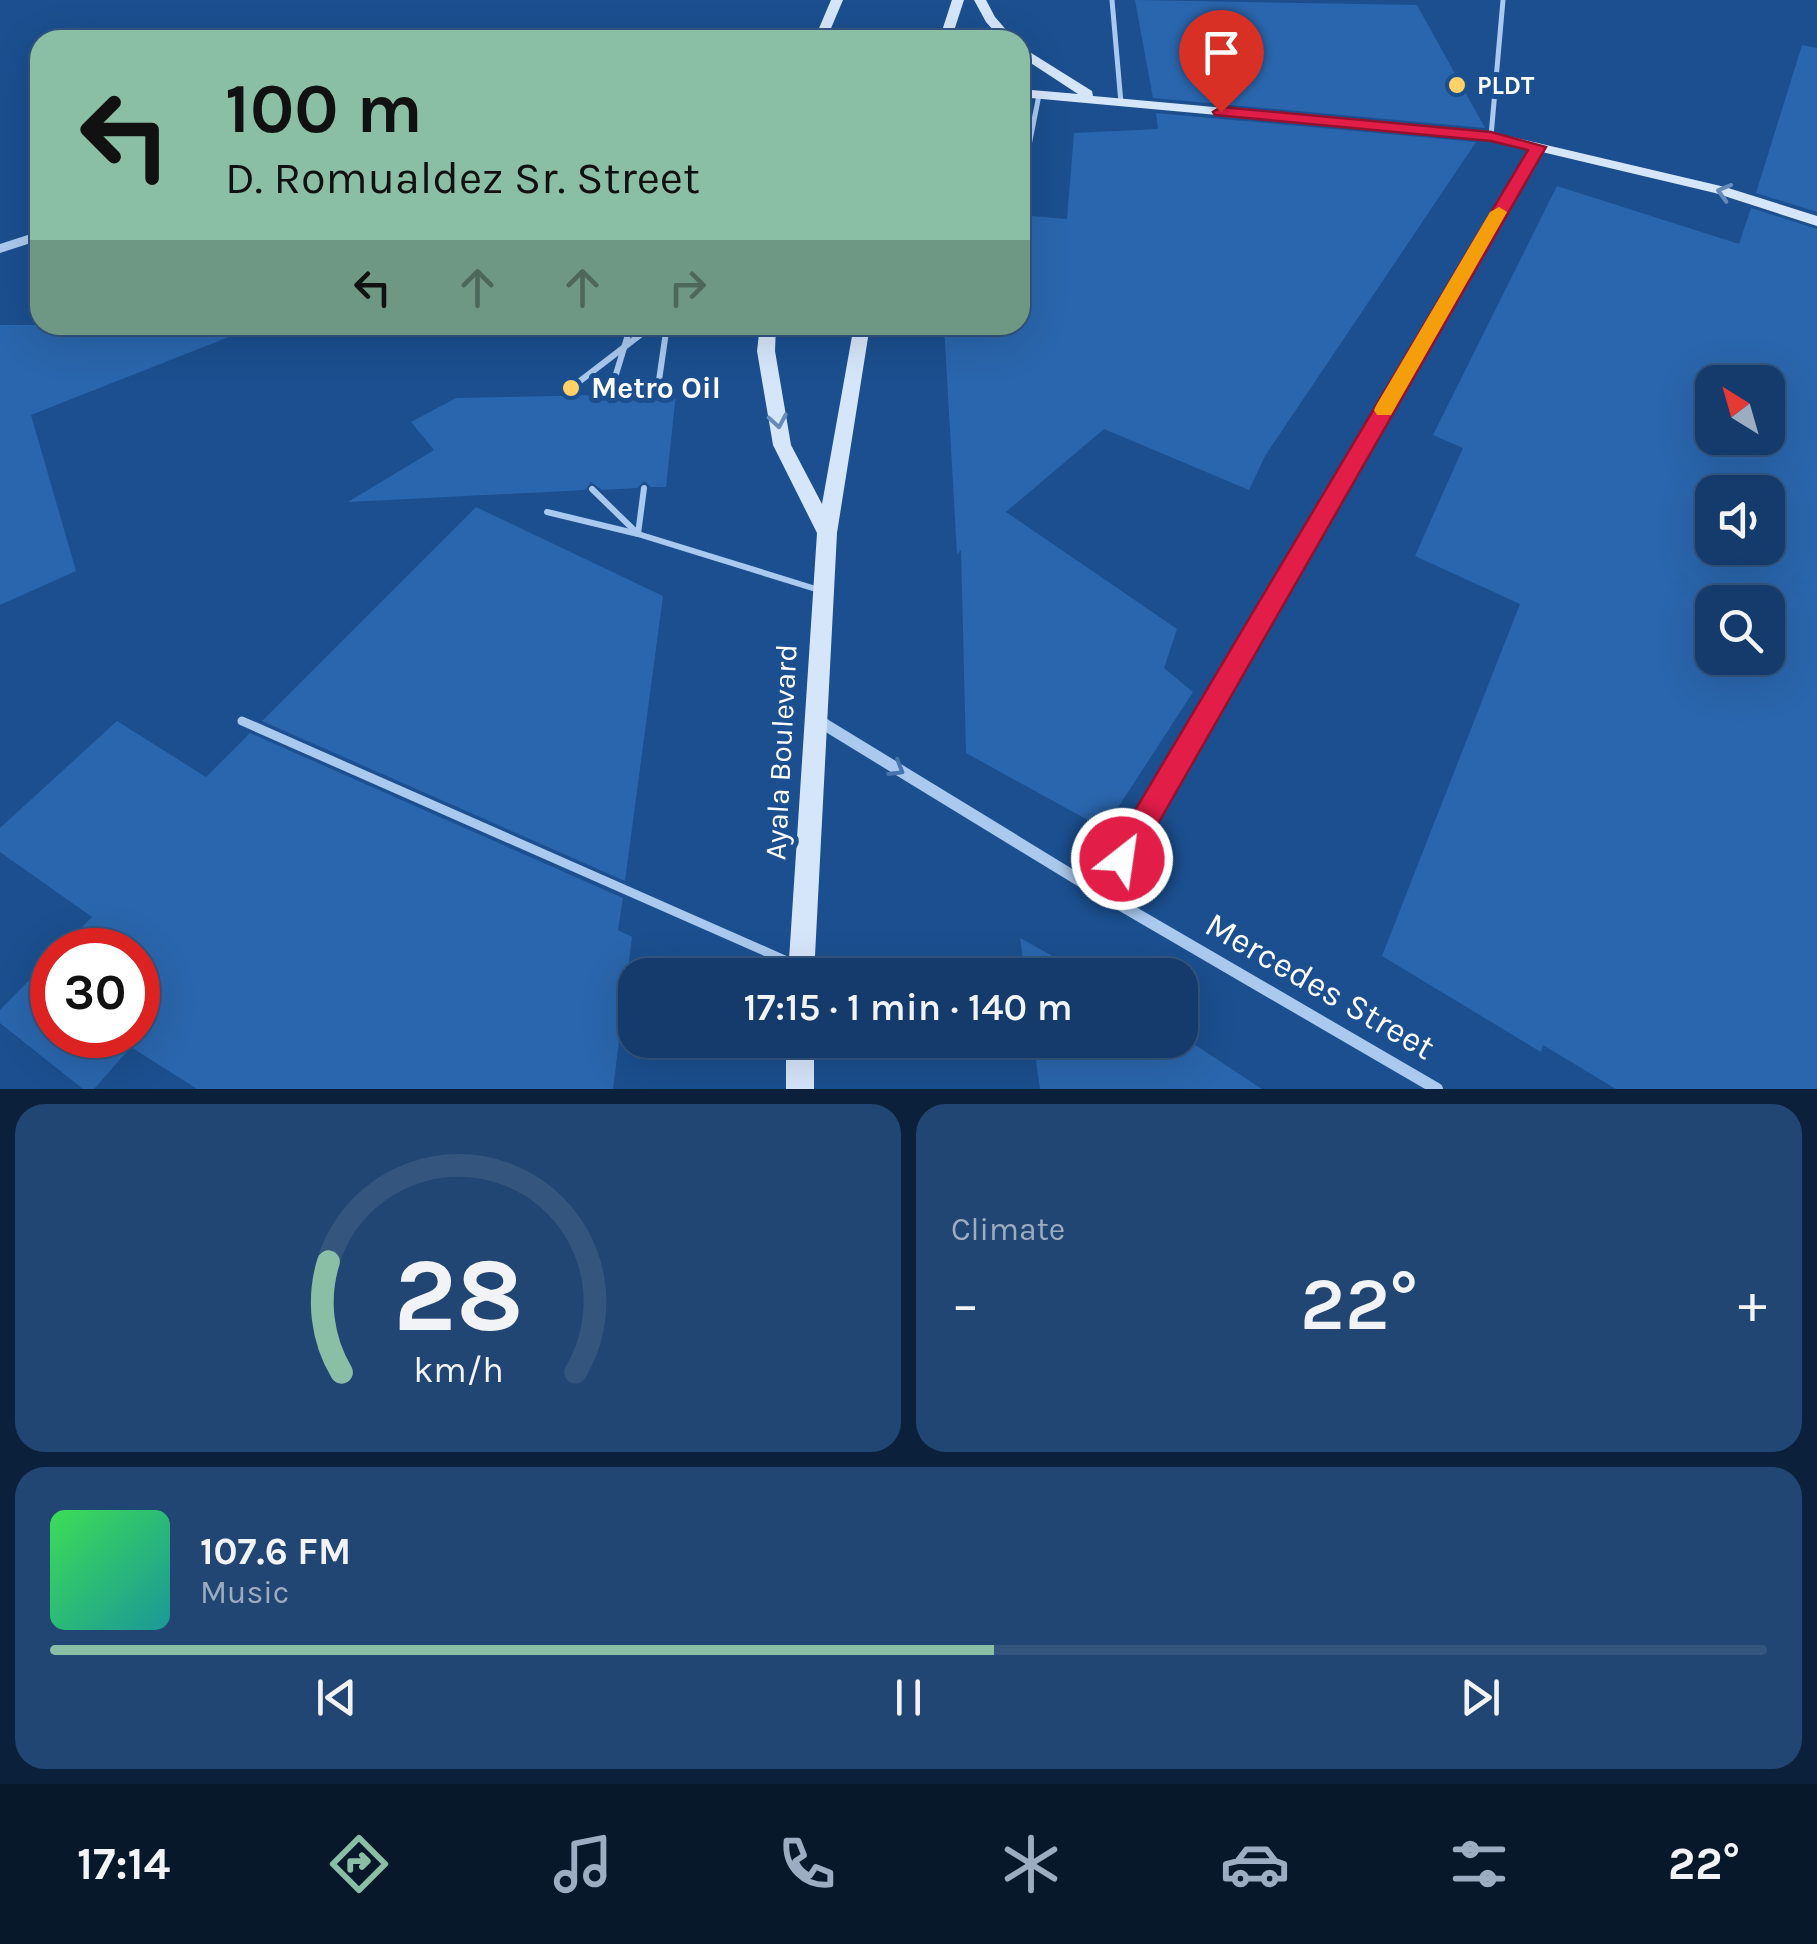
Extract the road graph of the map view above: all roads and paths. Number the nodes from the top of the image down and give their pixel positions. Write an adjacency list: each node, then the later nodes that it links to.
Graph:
1 (837, 0): 6 (main road)
2 (958, 0): 7 (main road)
3 (980, 0): 8 (main road)
4 (1112, 0): 13 (lane)
5 (1503, 0): 14 (lane)
6 (824, 30)
7 (948, 30)
8 (1000, 30)
9 (1030, 56): 12 (main road)
10 (1030, 94): 11 (main road)
11 (1038, 94): 12 (main road); 15 (lane)
12 (1097, 100): 13 (main road)
13 (1121, 103): 14 (main road)
14 (1491, 136): 16 (main road)
15 (1030, 137)
16 (1538, 147): 17 (main road, one-way to 16); 37 (street)
17 (1817, 221)
18 (30, 238): 19 (street)
19 (0, 249)
20 (627, 335): 25 (lane)
21 (639, 335): 25 (lane)
22 (666, 335): 27 (lane)
23 (767, 335): 32 (main road, one-way to 32)
24 (860, 335): 32 (main road, Ayala Boulevard)
25 (622, 347): 26 (lane); 28 (lane)
26 (567, 391)
27 (657, 394)
28 (609, 398)
29 (644, 488): 33 (lane)
30 (592, 490): 33 (lane)
31 (546, 512): 33 (lane)
32 (827, 533): 34 (main road, Ayala Boulevard)
33 (638, 534): 34 (lane)
34 (823, 592): 35 (main road, Ayala Boulevard)
35 (814, 718): 37 (street, Mercedes Street, one-way to 37); 39 (main road, Ayala Boulevard)
36 (242, 721): 38 (lane)
37 (1102, 894): 42 (street, Mercedes Street)
38 (773, 958)
39 (803, 958)
40 (800, 1058): 41 (main road)
41 (800, 1089)
42 (1437, 1089)

